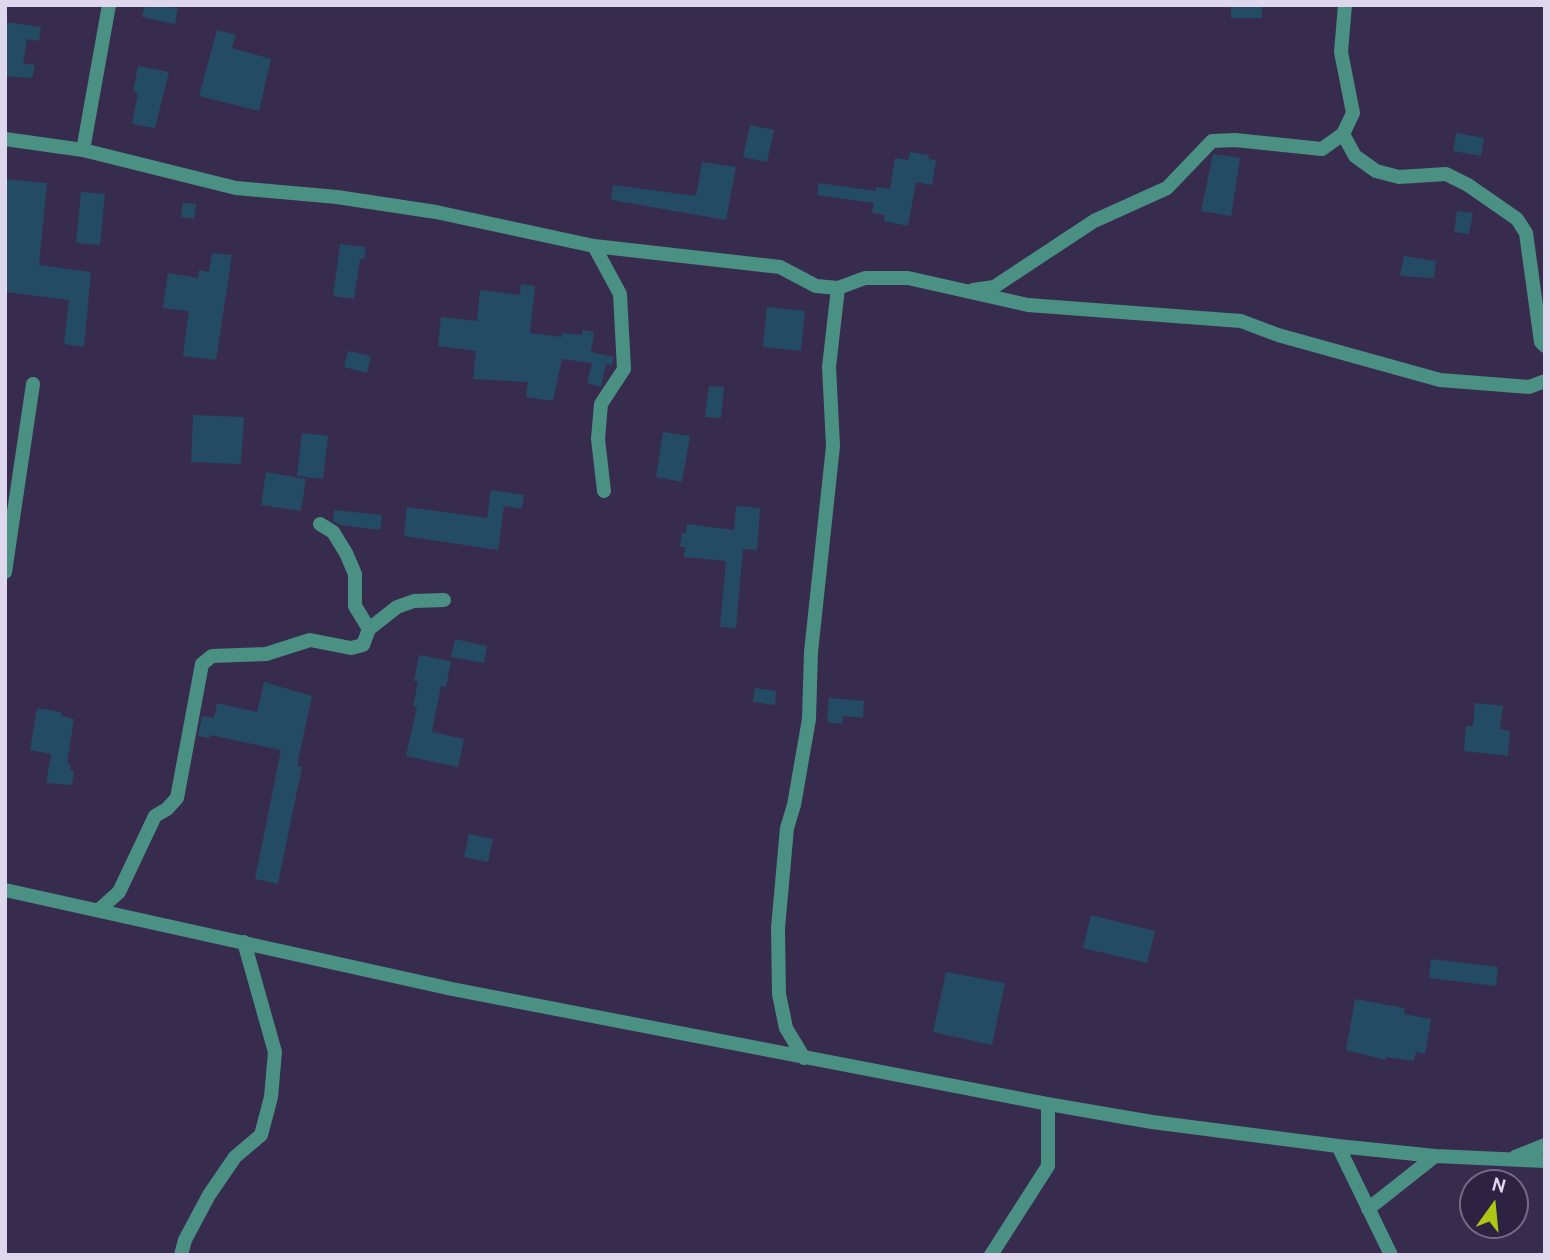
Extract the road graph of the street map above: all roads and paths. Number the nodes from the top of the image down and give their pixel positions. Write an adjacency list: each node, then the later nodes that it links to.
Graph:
1 (109, 5): 5 (street)
2 (1345, 5): 3 (street)
3 (1343, 134): 8 (street); 9 (street)
4 (5, 139): 5 (street)
5 (83, 150): 6 (street)
6 (594, 246): 7 (street); 12 (street)
7 (838, 288): 8 (street); 20 (street)
8 (961, 292): 10 (street)
9 (1545, 346)
10 (1545, 382)
11 (33, 384): 14 (street)
12 (604, 491)
13 (320, 524): 16 (street)
14 (5, 572)
15 (444, 600): 16 (street)
16 (369, 629): 18 (street)
17 (5, 890): 18 (street)
18 (100, 909): 19 (street)
19 (244, 942): 20 (street); 28 (street)
20 (804, 1058): 21 (street)
21 (1048, 1104): 23 (street); 29 (street)
22 (1545, 1145): 25 (street)
23 (1338, 1146): 24 (street); 27 (street)
24 (1435, 1156): 25 (street); 27 (street)
25 (1514, 1158): 26 (street)
26 (1545, 1161)
27 (1368, 1209): 30 (street)
28 (181, 1255)
29 (991, 1255)
30 (1391, 1255)

